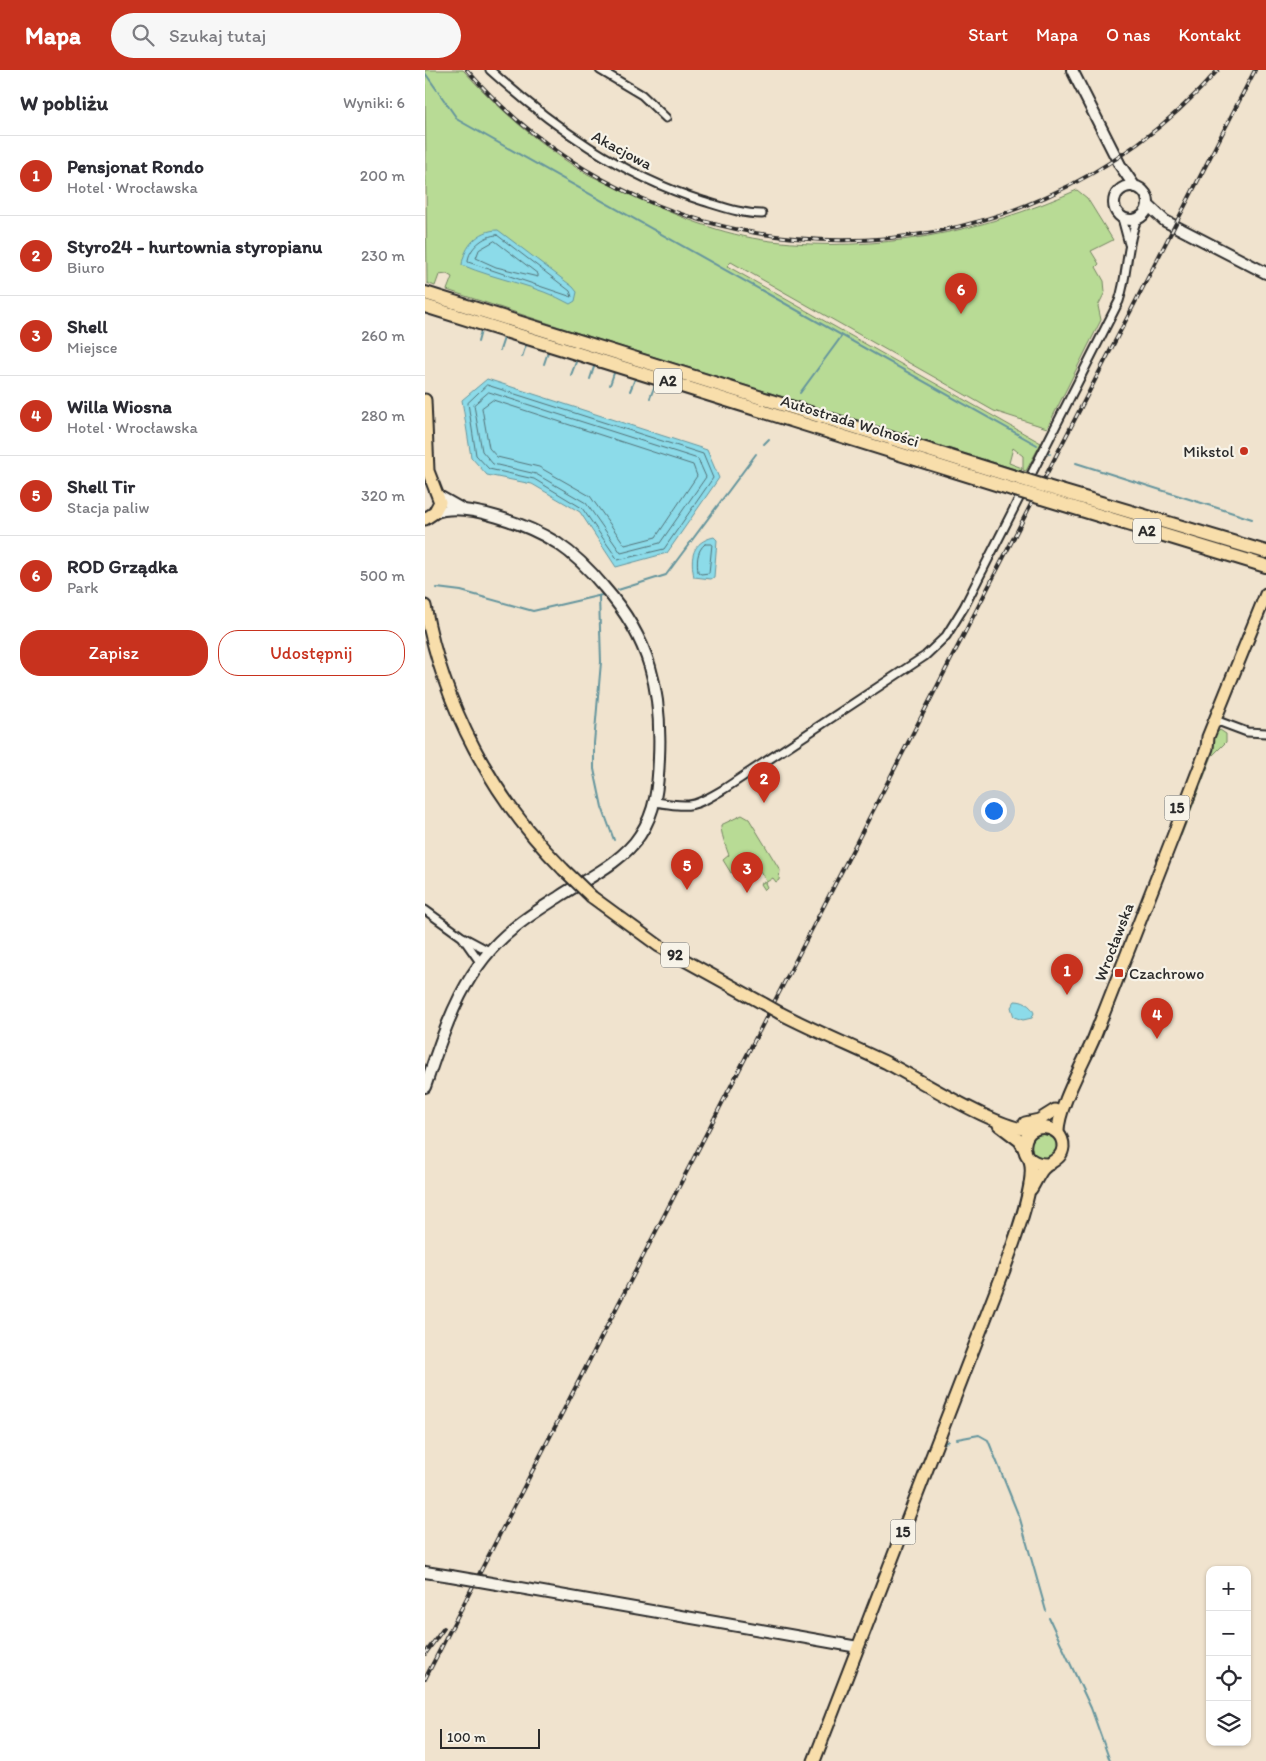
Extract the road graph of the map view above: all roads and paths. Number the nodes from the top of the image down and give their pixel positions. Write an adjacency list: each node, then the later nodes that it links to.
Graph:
1 (490, 70): 9 (street, Akacjowa)
2 (600, 70): 4 (street)
3 (1072, 70): 5 (street)
4 (666, 118)
5 (1120, 165): 6 (street); 7 (street)
6 (1135, 187): 7 (street); 8 (street)
7 (1122, 189): 10 (street)
8 (1149, 206): 11 (street); 12 (street)
9 (762, 214)
10 (1122, 218): 11 (street); 13 (street)
11 (1140, 218): 12 (street); 13 (street)
12 (1165, 221): 14 (street)
13 (1129, 244): 30 (street)
14 (1266, 273)
15 (425, 293): 19 (highway, Autostrada Wolności / A2)
16 (425, 306): 19 (highway, Autostrada Wolności / A2)
17 (425, 400): 21 (main road)
18 (425, 483): 21 (main road)
19 (1015, 483): 20 (highway, Autostrada Wolności / A2, bridge)
20 (1044, 492): 24 (highway, Autostrada Wolności / A2); 25 (highway, Autostrada Wolności / A2)
21 (438, 493): 22 (street); 23 (main road)
22 (463, 510): 23 (street); 30 (street)
23 (428, 517)
24 (1262, 551)
25 (1260, 565)
26 (1266, 594): 28 (main road, Wrocławska / 15)
27 (425, 606): 38 (main road, 92, bridge)
28 (1215, 720): 29 (street); 36 (main road, Wrocławska / 15)
29 (1266, 733)
30 (656, 802): 33 (street)
31 (425, 910): 32 (street)
32 (461, 936): 33 (street); 34 (street)
33 (489, 951): 34 (street)
34 (480, 962): 35 (street)
35 (425, 1087)
36 (1068, 1096): 37 (main road, Wrocławska / 15); 40 (main road, Wrocławska / 15)
37 (1055, 1110): 38 (main road, 92); 39 (main road, Wrocławska / 15)
38 (988, 1117): 39 (main road, 92); 41 (main road, 92)
39 (1038, 1128): 40 (main road); 41 (main road, 15)
40 (1058, 1134): 42 (main road, 15)
41 (1027, 1154): 42 (main road); 43 (main road, 15)
42 (1050, 1164): 43 (main road, 15)
43 (1029, 1193): 45 (main road, 15)
44 (425, 1572): 45 (street, bridge)
45 (858, 1648): 46 (main road, 15)
46 (814, 1761)

